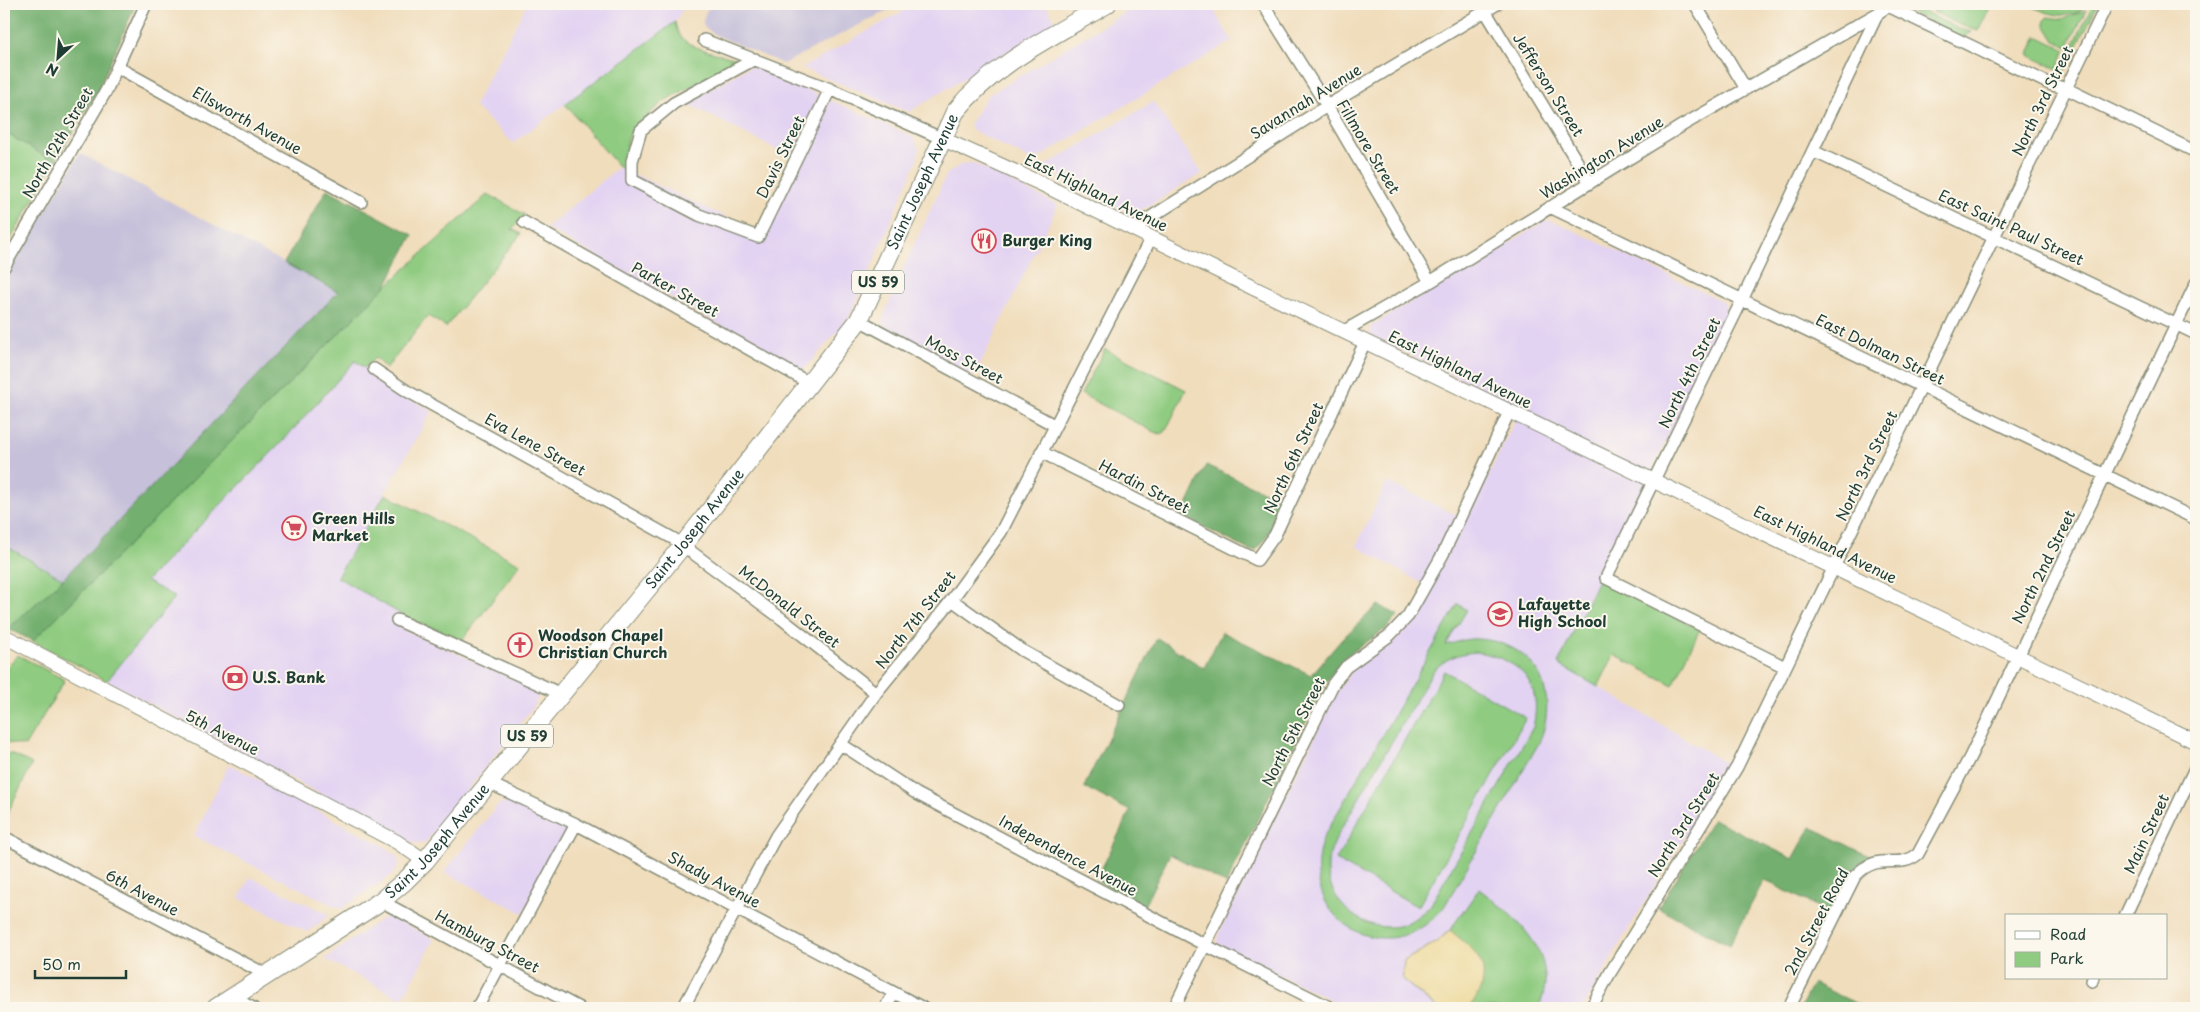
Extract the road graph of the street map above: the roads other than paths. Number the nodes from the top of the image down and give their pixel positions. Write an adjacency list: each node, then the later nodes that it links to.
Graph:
1 (146, 4): 11 (street, North 12th Street)
2 (1107, 4): 16 (main road, Saint Joseph Avenue / US 59)
3 (1263, 4): 15 (street, Fillmore Street)
4 (1497, 4): 7 (street, Savannah Avenue)
5 (1695, 4): 14 (street)
6 (2106, 4): 12 (street, North 3rd Street)
7 (1483, 7): 15 (street, Savannah Avenue); 19 (street, Jefferson Street)
8 (1886, 8): 12 (street); 14 (street, Washington Avenue); 17 (street, North 4th Street)
9 (704, 40): 10 (street, East Highland Avenue)
10 (755, 59): 13 (street, East Highland Avenue); 13 (street, Davis Street)
11 (117, 67): 20 (street, Ellsworth Avenue); 26 (street, North 12th Street)
12 (2065, 88): 18 (street); 24 (street, North 3rd Street)
13 (830, 89): 16 (street, East Highland Avenue)
14 (1746, 89): 19 (street, Washington Avenue)
15 (1327, 106): 23 (street, Savannah Avenue); 27 (street, Fillmore Street)
16 (943, 138): 23 (street, East Highland Avenue); 30 (main road, Saint Joseph Avenue / US 59)
17 (1813, 151): 24 (street, East Saint Paul Street); 29 (street, North 4th Street)
18 (2196, 152)
19 (1590, 183): 21 (street, Washington Avenue)
20 (361, 202)
21 (1550, 208): 27 (street, Washington Avenue); 29 (street, East Dolman Street)
22 (524, 222): 36 (street, Parker Street)
23 (1132, 229): 25 (street, East Highland Avenue)
24 (1994, 237): 31 (street, East Saint Paul Street); 37 (street, North 3rd Street)
25 (1151, 238): 32 (street, East Highland Avenue); 39 (street, North 7th Street)
26 (4, 266)
27 (1430, 282): 32 (street, Washington Avenue)
28 (2196, 284): 31 (street, North 2nd Street)
29 (1742, 300): 37 (street, East Dolman Street); 42 (street, North 4th Street)
30 (859, 320): 36 (main road, Saint Joseph Avenue / US 59); 39 (street, Moss Street)
31 (2176, 324): 33 (street, East Saint Paul Street); 41 (street, North 2nd Street)
32 (1344, 332): 34 (street, East Highland Avenue)
33 (2196, 334)
34 (1365, 342): 38 (street, East Highland Avenue); 45 (street, North 6th Street)
35 (374, 369): 44 (street, Eva Lene Street)
36 (811, 384): 44 (main road, Saint Joseph Avenue / US 59)
37 (1922, 386): 41 (street, East Dolman Street); 46 (street, North 3rd Street)
38 (1509, 412): 42 (street, East Highland Avenue); 66 (street, North 5th Street)
39 (1054, 426): 40 (street, North 7th Street)
40 (1041, 452): 45 (street, Hardin Street); 47 (street, North 7th Street)
41 (2104, 476): 43 (street, East Dolman Street); 50 (street, North 2nd Street)
42 (1654, 481): 46 (street, East Highland Avenue); 51 (street, North 4th Street)
43 (2196, 519)
44 (684, 545): 52 (street, McDonald Street); 53 (main road, Saint Joseph Avenue / US 59)
45 (1234, 548)
46 (1834, 568): 50 (street, East Highland Avenue); 51 (street, North 3rd Street)
47 (952, 600): 52 (street, North 7th Street); 54 (street)
48 (397, 620): 53 (street)
49 (4, 636): 62 (street, 5th Avenue)
50 (2018, 656): 55 (street, East Highland Avenue); 61 (street, North 2nd Street)
51 (1786, 667): 80 (street, North 3rd Street)
52 (876, 693): 56 (street, North 7th Street)
53 (561, 694): 58 (main road, Saint Joseph Avenue / US 59)
54 (1119, 704)
55 (2196, 742)
56 (841, 744): 64 (street, North 7th Street); 66 (street, Independence Avenue)
57 (2196, 766): 65 (street, Main Street)
58 (489, 783): 59 (street, Shady Avenue); 62 (main road, Saint Joseph Avenue / US 59)
59 (576, 824): 64 (street, Shady Avenue); 67 (street)
60 (4, 837): 68 (street, 6th Avenue)
61 (1912, 860): 81 (street, 2nd Street Road)
62 (424, 861): 63 (main road, Saint Joseph Avenue / US 59)
63 (381, 901): 67 (street, Hamburg Street); 68 (main road, Saint Joseph Avenue / US 59)
64 (736, 909): 69 (street, Shady Avenue); 75 (street, North 7th Street)
65 (2126, 914)
66 (1205, 945): 78 (street, North 5th Street); 79 (street, Independence Avenue)
67 (500, 966): 73 (street); 74 (street, Hamburg Street)
68 (267, 975): 70 (main road, Saint Joseph Avenue / US 59)
69 (894, 993): 76 (street); 77 (street, Shady Avenue)
70 (232, 997): 71 (main road, Saint Joseph Avenue / US 59); 72 (street)
71 (216, 1008)
72 (253, 1008)
73 (477, 1008)
74 (580, 1008)
75 (683, 1008)
76 (885, 1008)
77 (923, 1008)
78 (1174, 1008)
79 (1331, 1008)
80 (1591, 1008)
81 (1789, 1008)

